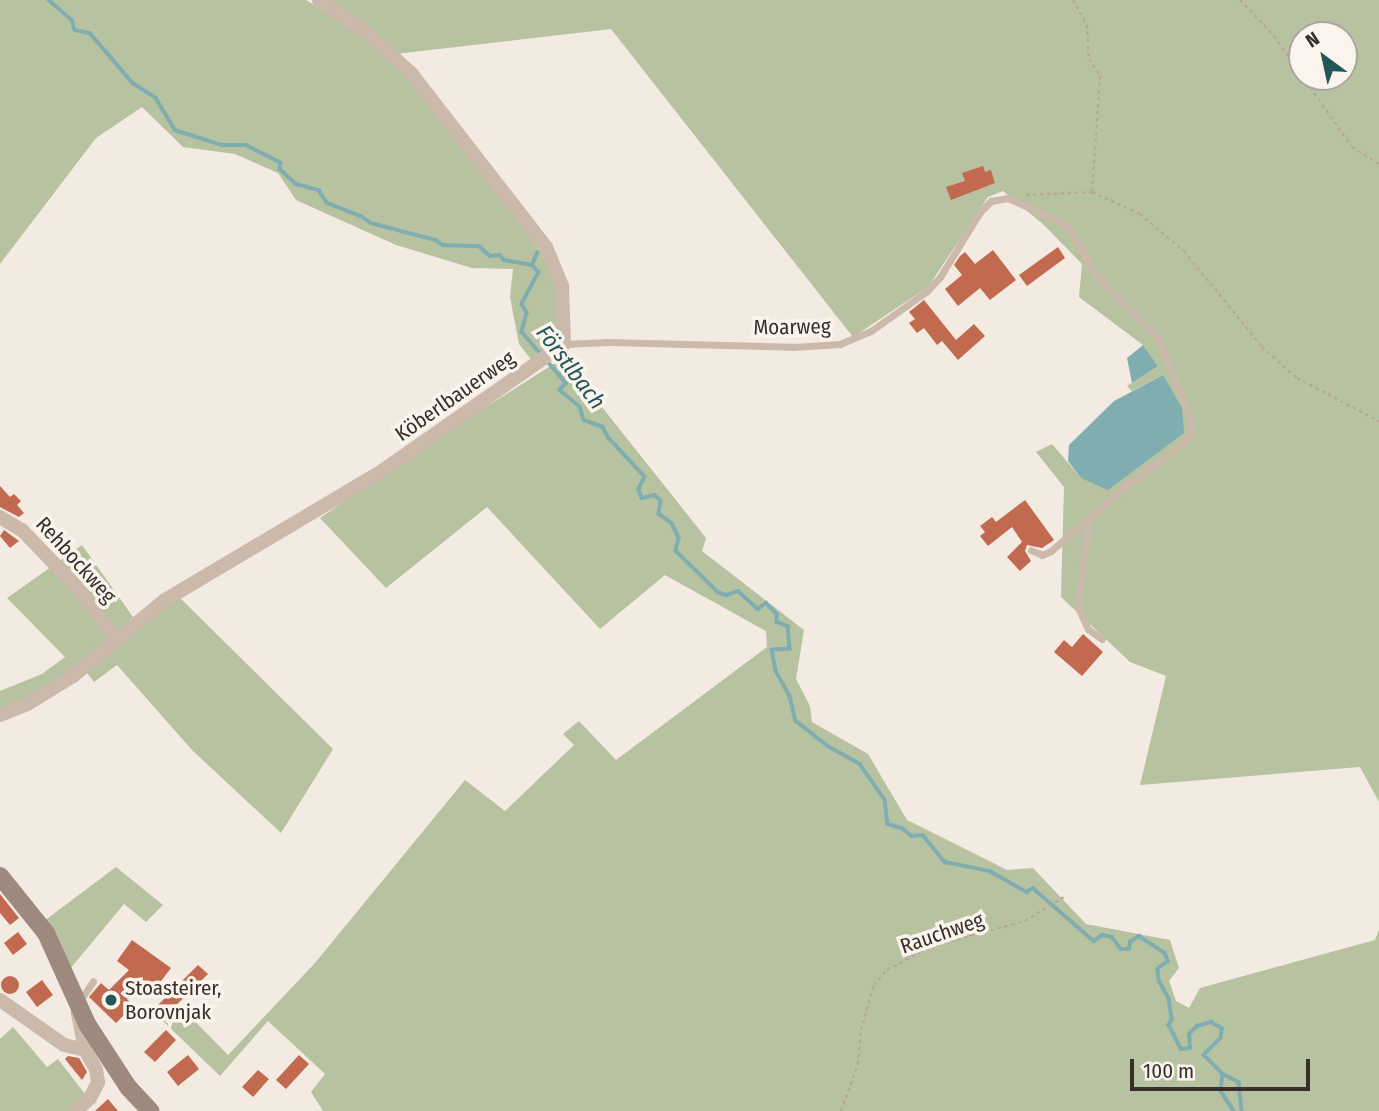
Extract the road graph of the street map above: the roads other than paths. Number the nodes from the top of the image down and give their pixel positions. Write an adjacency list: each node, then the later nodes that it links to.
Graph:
1 (319, 0): 2 (street)
2 (564, 344): 4 (lane, Moarweg); 6 (street, Köberlbauerweg)
3 (0, 517): 6 (street, Rehbockweg)
4 (1089, 517): 5 (lane); 7 (lane)
5 (1031, 550)
6 (116, 638): 8 (street, Köberlbauerweg)
7 (1102, 639)
8 (0, 715)
9 (0, 876): 11 (street)
10 (93, 981): 11 (lane)
11 (76, 997): 13 (street); 15 (street)
12 (0, 1000): 13 (street)
13 (85, 1049): 14 (street)
14 (96, 1069): 15 (street); 16 (street)
15 (128, 1087): 17 (street)
16 (76, 1111)
17 (150, 1111)

